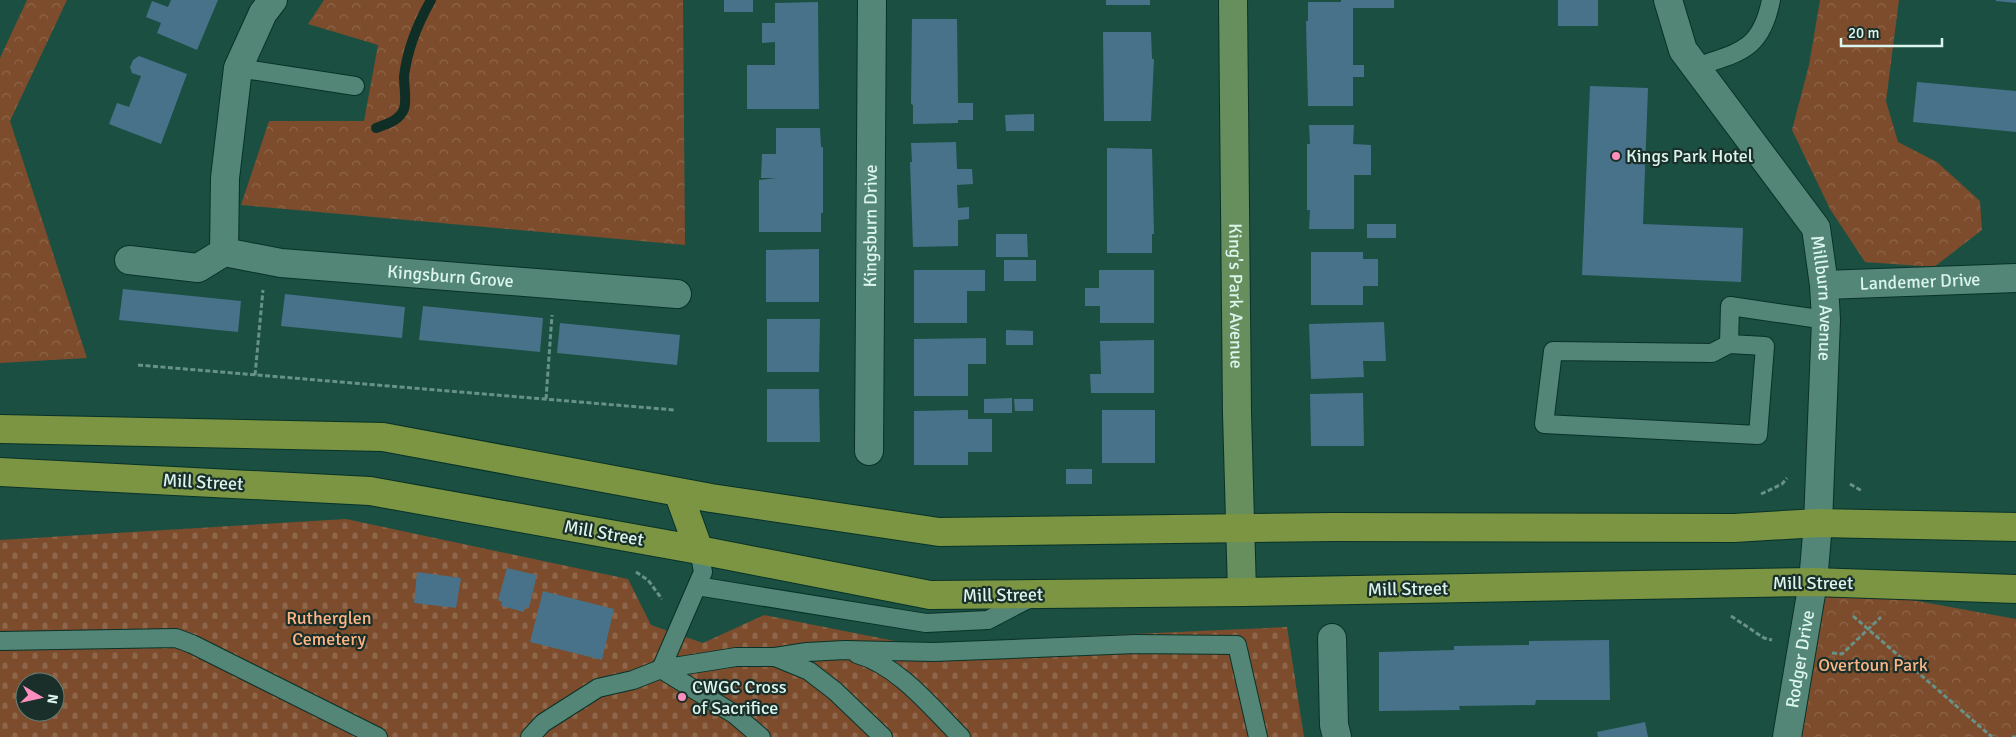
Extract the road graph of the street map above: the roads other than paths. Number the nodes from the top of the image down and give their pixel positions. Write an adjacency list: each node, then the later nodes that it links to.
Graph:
1 (273, 0): 7 (street)
2 (872, 0): 17 (street, Kingsburn Drive)
3 (1233, 0): 22 (main road, King's Park Avenue)
4 (1668, 0): 6 (street, Millburn Avenue)
5 (1771, 0): 6 (lane)
6 (1696, 67): 12 (street, Millburn Avenue)
7 (238, 68): 8 (lane); 9 (street)
8 (355, 86)
9 (224, 252): 10 (street); 13 (street, Kingsburn Grove)
10 (129, 260)
11 (2016, 278): 12 (street, Landemer Drive)
12 (1824, 285): 14 (street, Millburn Avenue)
13 (676, 294)
14 (1826, 320): 15 (lane); 20 (street, Millburn Avenue)
15 (1729, 344): 15 (lane)
16 (0, 429): 19 (main road)
17 (869, 451)
18 (0, 472): 23 (main road, Mill Street)
19 (678, 492): 22 (main road); 23 (main road)
20 (1818, 523): 21 (main road); 22 (main road); 24 (street, Rodger Drive)
21 (2016, 527)
22 (1241, 529): 27 (main road, King's Park Avenue)
23 (699, 550): 25 (lane); 28 (main road, Mill Street)
24 (1813, 582): 26 (main road, Mill Street); 27 (main road, Mill Street); 41 (street, Rodger Drive)
25 (697, 586): 28 (lane); 33 (lane)
26 (2016, 589)
27 (1242, 592): 28 (main road, Mill Street)
28 (1037, 594)
29 (1332, 638): 40 (street)
30 (0, 641): 34 (lane)
31 (833, 650): 32 (lane); 38 (lane); 39 (lane)
32 (775, 657): 33 (lane); 37 (lane)
33 (661, 669): 35 (lane); 36 (lane)
34 (378, 737)
35 (530, 737)
36 (761, 737)
37 (882, 737)
38 (961, 737)
39 (1258, 737)
40 (1337, 737)
41 (1787, 737)

